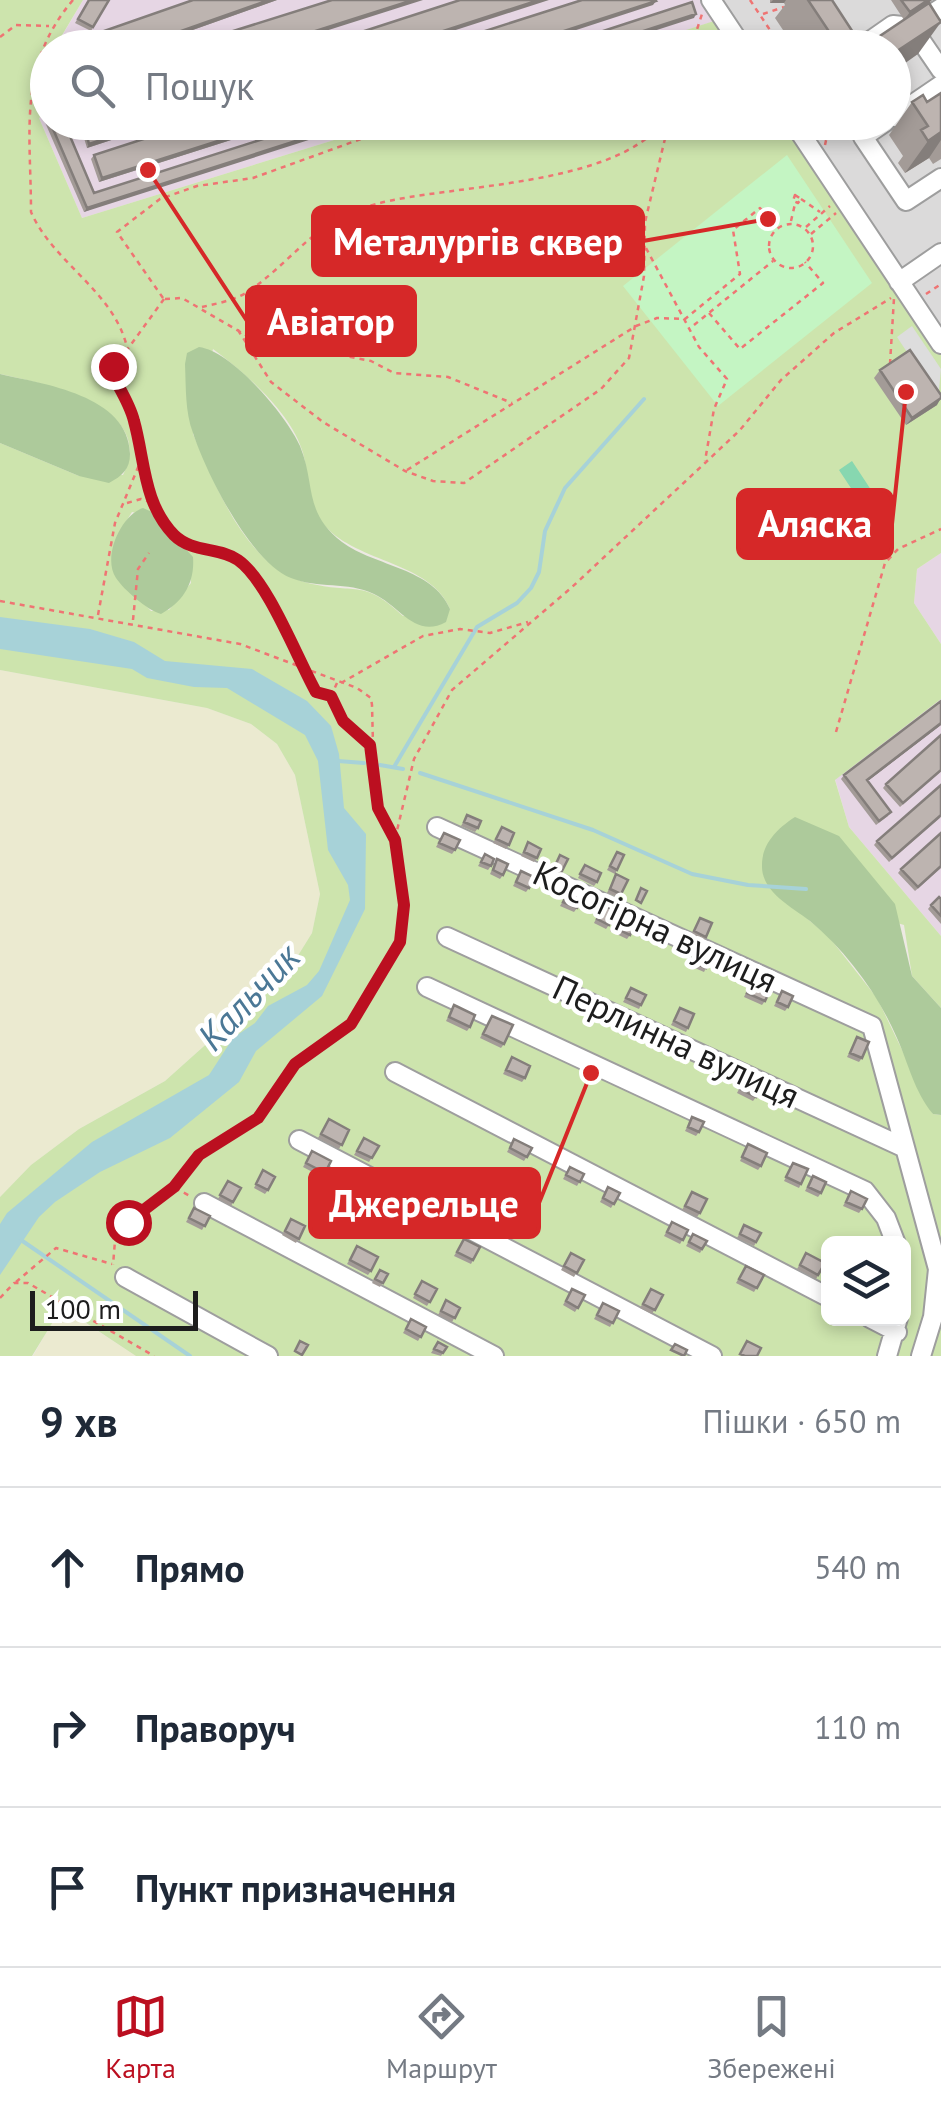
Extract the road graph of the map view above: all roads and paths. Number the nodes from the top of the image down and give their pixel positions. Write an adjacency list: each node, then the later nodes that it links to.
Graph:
1 (73, 0): 7 (path)
2 (709, 0): 10 (path); 11 (street)
3 (750, 0): 6 (path)
4 (785, 6): 6 (path)
5 (941, 8): 8 (street)
6 (760, 14): 12 (path)
7 (51, 26): 9 (path); 14 (path)
8 (912, 27): 13 (street); 15 (street)
9 (49, 30)
10 (697, 30)
11 (730, 30)
12 (770, 30)
13 (886, 30)
14 (0, 37)
15 (941, 70)
16 (941, 85): 17 (street)
17 (911, 105)
18 (32, 140): 48 (path)
19 (360, 140): 38 (path)
20 (641, 140): 40 (path)
21 (662, 140): 31 (path)
22 (804, 140): 25 (street)
23 (865, 140): 24 (street)
24 (941, 178)
25 (844, 200): 26 (path); 30 (path); 35 (street)
26 (822, 213): 27 (path); 29 (path)
27 (791, 224): 28 (path); 29 (path)
28 (777, 228): 33 (path); 43 (path)
29 (804, 228): 30 (path)
30 (810, 234): 34 (path)
31 (646, 247): 43 (path); 44 (path)
32 (941, 253): 35 (street)
33 (774, 260): 34 (path); 41 (path)
34 (805, 262): 41 (path)
35 (899, 282): 47 (street)
36 (940, 286): 37 (path)
37 (920, 297)
38 (164, 299): 40 (path); 48 (path)
39 (907, 306): 42 (path)
40 (202, 307): 46 (path)
41 (708, 313): 45 (path)
42 (892, 316): 49 (path); 51 (path)
43 (685, 319): 44 (path); 45 (path)
44 (636, 326): 50 (path); 53 (path)
45 (692, 327): 51 (path)
46 (238, 330): 50 (path); 53 (path)
47 (941, 344)
48 (127, 348): 52 (path)
49 (890, 368)
50 (514, 404): 53 (path)
51 (705, 463): 61 (path)
52 (140, 464): 54 (path); 55 (path)
53 (405, 472)
54 (126, 503): 55 (path); 59 (path)
55 (155, 504): 62 (path)
56 (941, 529): 65 (path)
57 (149, 552): 60 (path)
58 (0, 601): 59 (path)
59 (98, 615): 60 (path)
60 (133, 621): 62 (path)
61 (530, 621): 63 (path); 68 (path)
62 (304, 670): 63 (path); 64 (path)
63 (338, 683): 64 (path); 66 (path)
64 (331, 696): 66 (path)
65 (836, 732)
66 (370, 745): 68 (path)
67 (438, 827): 73 (street, Косогірна вулиця)
68 (395, 840): 74 (path)
69 (447, 937): 73 (street, Перлинна вулиця)
70 (427, 987): 76 (street)
71 (395, 1072): 79 (street)
72 (298, 1140): 85 (street)
73 (905, 1148): 87 (street)
74 (174, 1187): 75 (path); 77 (path)
75 (204, 1203): 84 (street)
76 (893, 1236)
77 (118, 1271): 78 (path); 83 (street)
78 (14, 1283): 80 (path); 82 (path)
79 (821, 1293)
80 (0, 1298)
81 (897, 1326): 86 (street)
82 (154, 1356)
83 (268, 1356)
84 (494, 1356)
85 (712, 1356)
86 (887, 1356)
87 (921, 1356)

